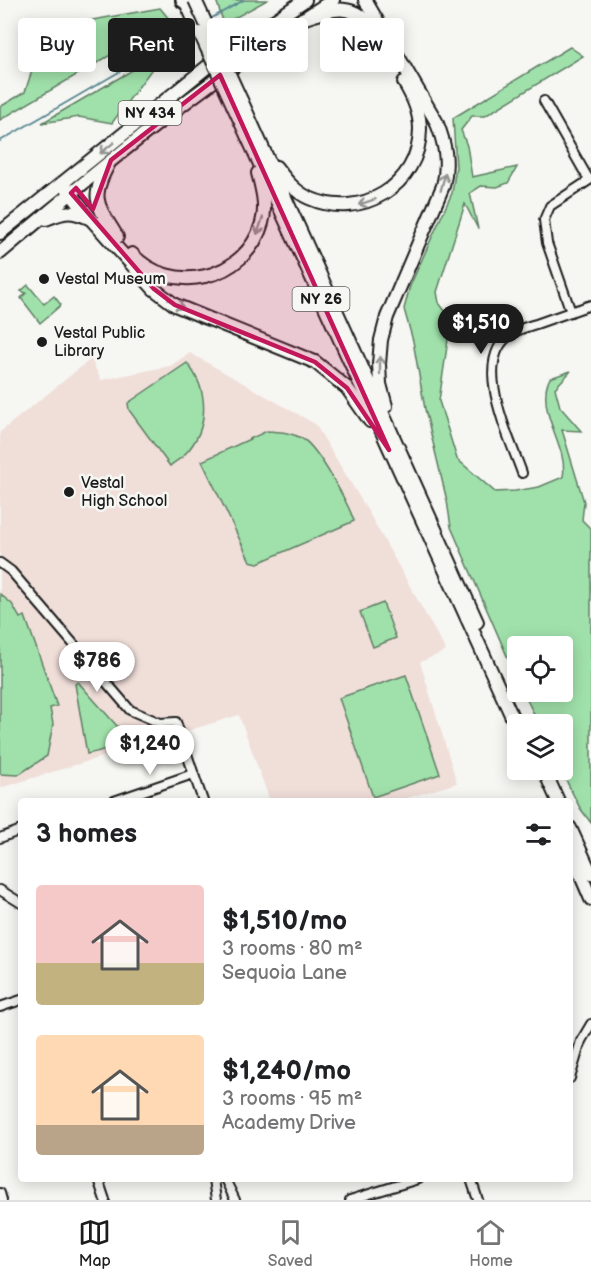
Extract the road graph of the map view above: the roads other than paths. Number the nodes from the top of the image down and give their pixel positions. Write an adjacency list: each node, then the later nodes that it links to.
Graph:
1 (187, 0): 10 (main road, NY 26, bridge)
2 (305, 0): 13 (main road, NY 434, one-way to 13)
3 (333, 0): 6 (main road, NY 434)
4 (355, 0): 5 (main road)
5 (369, 7): 7 (main road); 10 (main road, one-way to 10); 21 (main road, one-way to 5)
6 (304, 18)
7 (305, 18)
8 (224, 72): 11 (main road, NY 434)
9 (544, 101): 12 (street)
10 (257, 147): 17 (main road, one-way to 17); 21 (main road, NY 26)
11 (111, 160): 13 (main road, NY 434); 17 (main road)
12 (590, 180): 20 (street)
13 (70, 186): 14 (main road); 15 (main road, NY 434); 16 (main road, NY 434); 17 (main road)
14 (90, 218): 15 (main road); 21 (main road, one-way to 21)
15 (34, 224): 18 (main road, NY 434)
16 (0, 233)
17 (117, 237)
18 (0, 253)
19 (591, 305): 20 (street)
20 (571, 312): 22 (street)
21 (392, 446): 24 (main road, NY 26); 25 (main road, NY 26)
22 (522, 473)
23 (0, 563): 26 (street)
24 (511, 714)
25 (518, 714)
26 (194, 774): 29 (street); 30 (street)
27 (540, 780): 31 (main road)
28 (549, 780): 32 (main road)
29 (123, 798)
30 (202, 798)
31 (548, 798)
32 (557, 798)
33 (18, 831): 35 (street)
34 (573, 835): 37 (main road)
35 (0, 838)
36 (573, 857): 39 (main road)
37 (591, 874)
38 (0, 890): 40 (street)
39 (591, 899)
40 (18, 901)
41 (18, 1001): 42 (street)
42 (0, 1006)
43 (591, 1024): 44 (street)
44 (573, 1068)
45 (99, 1182): 52 (street)
46 (213, 1182): 53 (street)
47 (226, 1182): 54 (street)
48 (408, 1182): 55 (street)
49 (472, 1182): 56 (street)
50 (0, 1193): 51 (street)
51 (2, 1200)
52 (105, 1200)
53 (216, 1200)
54 (235, 1200)
55 (350, 1200)
56 (478, 1200)

